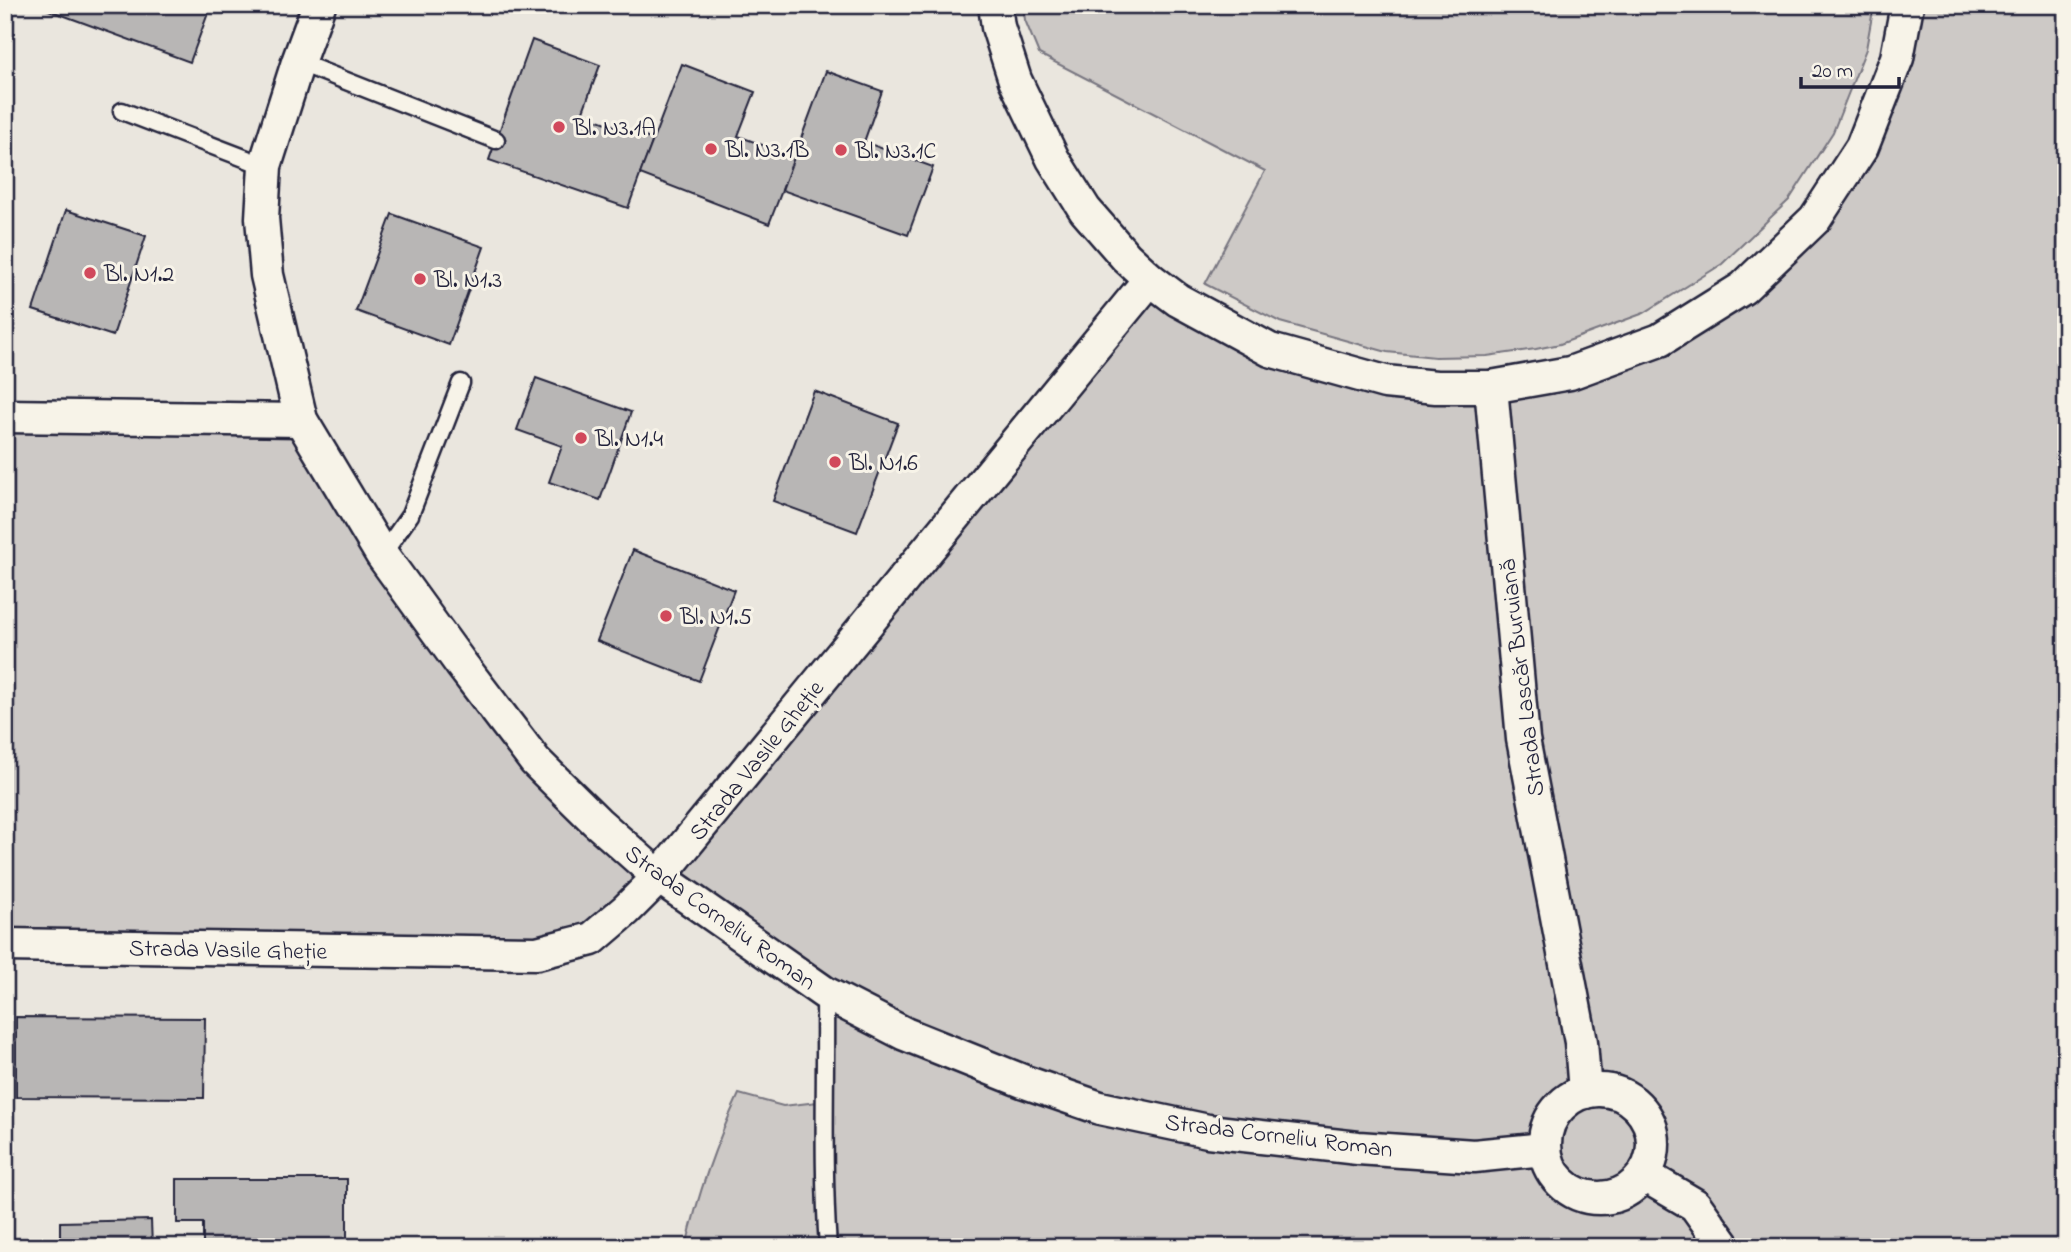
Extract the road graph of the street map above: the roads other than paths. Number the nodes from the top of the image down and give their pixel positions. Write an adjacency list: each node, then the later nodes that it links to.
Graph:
1 (320, 5): 4 (street, Strada Corneliu Roman)
2 (995, 5): 8 (street)
3 (1907, 5): 10 (street)
4 (298, 62): 6 (lane); 7 (street, Strada Corneliu Roman)
5 (122, 111): 7 (lane)
6 (496, 140)
7 (265, 166): 12 (street, Strada Corneliu Roman)
8 (1150, 279): 10 (street); 14 (street, Strada Vasile Gheție)
9 (461, 383): 13 (lane)
10 (1491, 387): 17 (street, Strada Lascăr Buruiană)
11 (5, 416): 12 (street)
12 (301, 420): 13 (street, Strada Corneliu Roman)
13 (382, 555): 14 (street, Strada Corneliu Roman)
14 (659, 877): 15 (street, Strada Vasile Gheție); 16 (street, Strada Corneliu Roman)
15 (5, 945)
16 (824, 993): 18 (street, Strada Corneliu Roman); 20 (lane)
17 (1585, 1091): 18 (street); 19 (street)
18 (1544, 1149): 19 (street)
19 (1644, 1175): 21 (street)
20 (828, 1247)
21 (1725, 1247)

